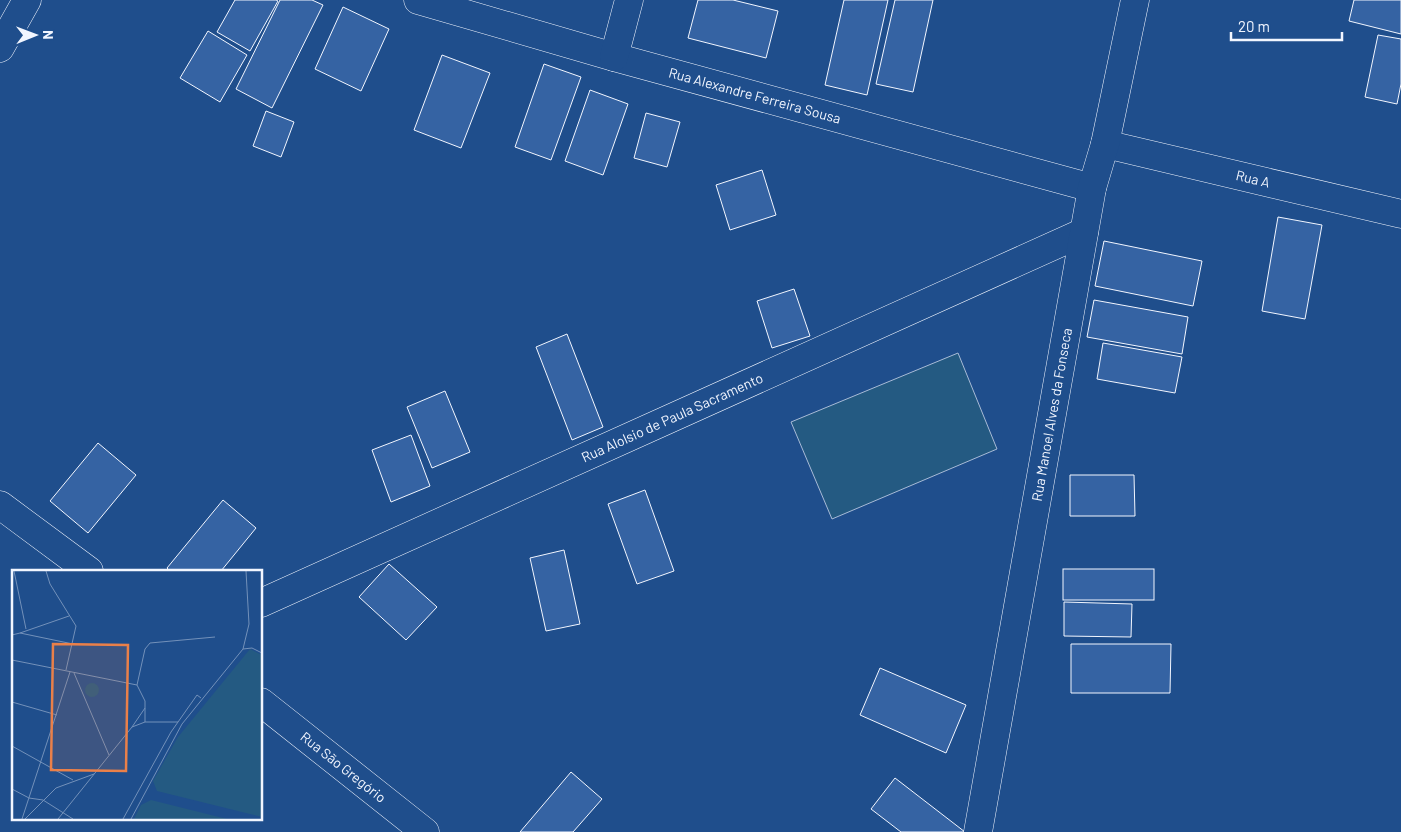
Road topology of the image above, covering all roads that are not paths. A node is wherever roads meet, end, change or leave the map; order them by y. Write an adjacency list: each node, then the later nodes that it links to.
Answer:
1 (27, 0): 5 (street)
2 (418, 0): 6 (street, Rua Alexandre Ferreira Sousa)
3 (629, 0): 6 (street)
4 (1135, 0): 7 (street, Rua Manoel Alves da Fonseca)
5 (0, 48)
6 (614, 57): 8 (street, Rua Alexandre Ferreira Sousa)
7 (1106, 144): 8 (street, Rua Manoel Alves da Fonseca); 9 (street, Rua A)
8 (1092, 188): 10 (street, Rua Manoel Alves da Fonseca)
9 (1401, 214)
10 (1084, 232): 13 (street, Rua Alolsio de Paula Sacramento); 16 (street, Rua Manoel Alves da Fonseca)
11 (0, 505): 12 (street)
12 (88, 570)
13 (262, 603)
14 (262, 703): 15 (street, Rua São Gregório)
15 (425, 832)
16 (978, 832)

